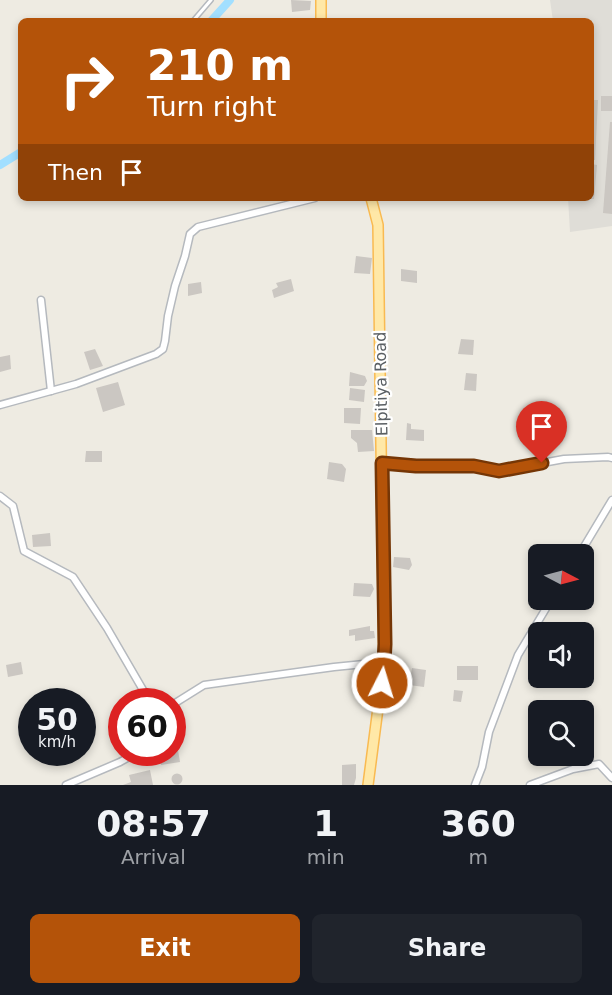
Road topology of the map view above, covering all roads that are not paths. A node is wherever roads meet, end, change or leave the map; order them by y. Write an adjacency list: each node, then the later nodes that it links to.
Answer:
1 (211, 0): 3 (lane)
2 (321, 0): 4 (main road)
3 (196, 18)
4 (321, 18)
5 (303, 201): 8 (street)
6 (372, 201): 11 (main road, Elpitiya Road)
7 (41, 300): 8 (street)
8 (51, 391): 9 (street)
9 (0, 405)
10 (612, 459): 11 (street)
11 (382, 463): 16 (main road, Elpitiya Road)
12 (0, 496): 17 (street)
13 (612, 500): 14 (street)
14 (586, 544)
15 (545, 610): 23 (street)
16 (384, 662): 18 (street); 22 (main road, Elpitiya Road)
17 (142, 688)
18 (186, 697)
19 (111, 766): 21 (street)
20 (612, 778): 24 (street)
21 (66, 785)
22 (368, 785)
23 (475, 785)
24 (530, 785)

